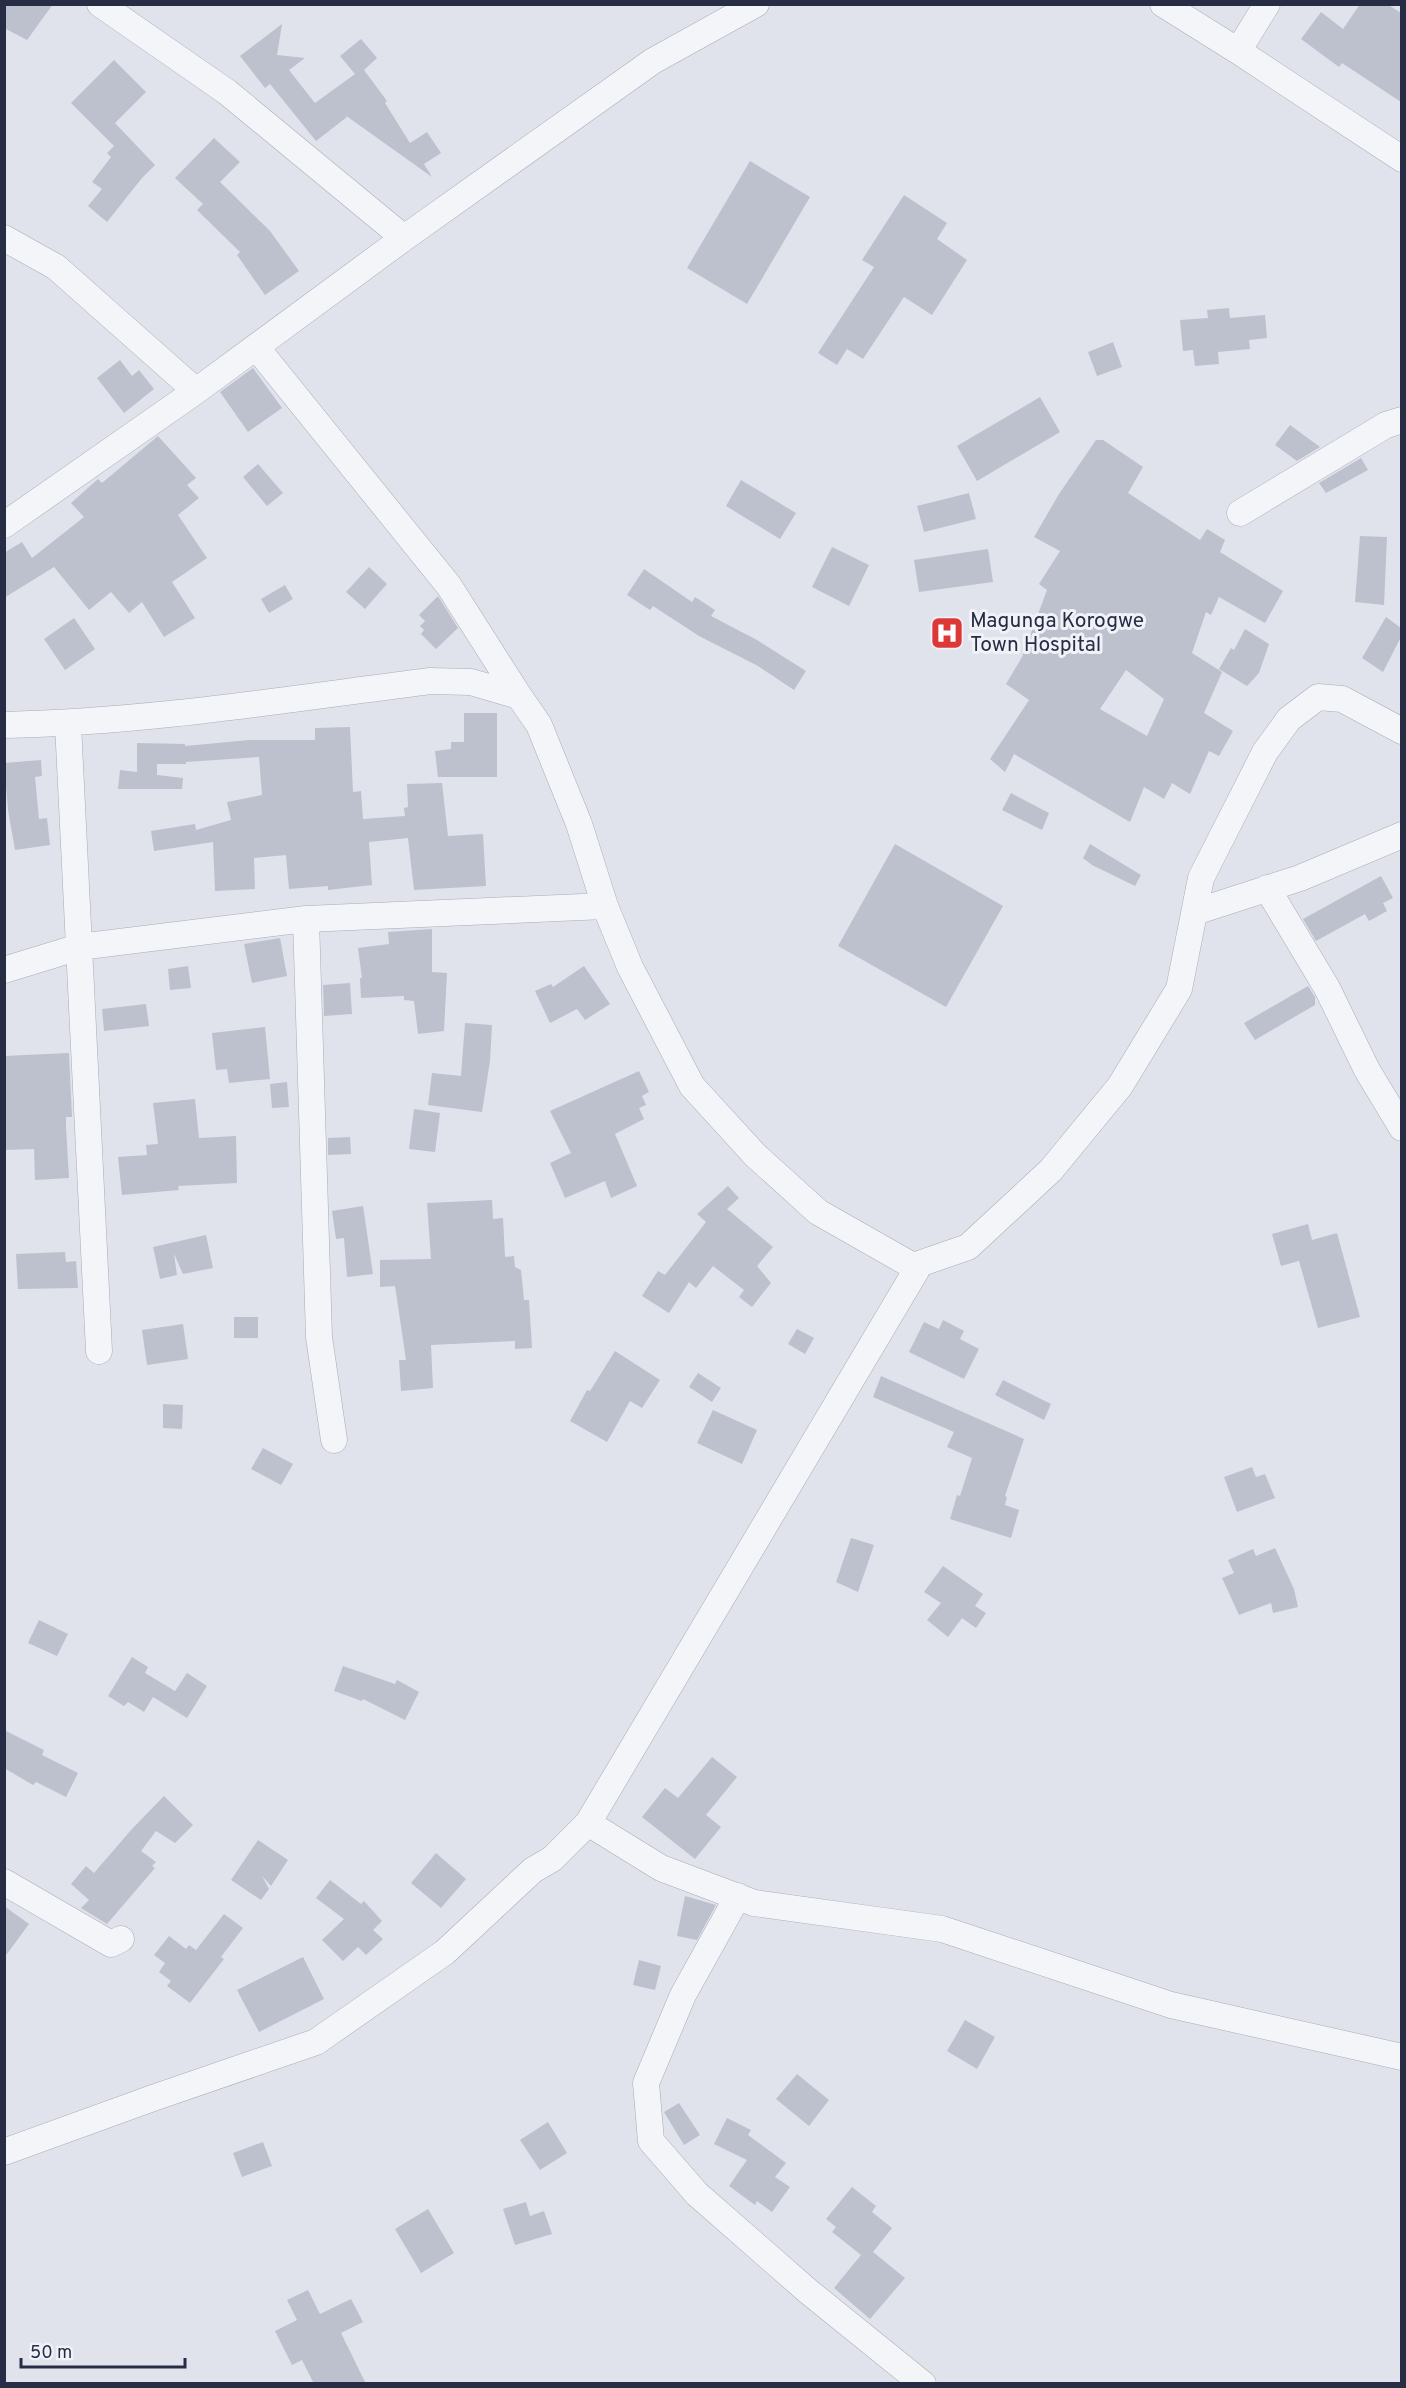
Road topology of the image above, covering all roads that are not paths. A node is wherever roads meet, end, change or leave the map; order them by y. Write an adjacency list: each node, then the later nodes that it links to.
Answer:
1 (100, 4): 8 (street)
2 (756, 4): 8 (street)
3 (1163, 4): 5 (street)
4 (1267, 4): 5 (street)
5 (1238, 51): 6 (street)
6 (1401, 159)
7 (4, 237): 10 (street)
8 (404, 238): 9 (street)
9 (256, 347): 10 (street); 14 (street)
10 (196, 391): 13 (street)
11 (1401, 420): 12 (street)
12 (1240, 513)
13 (4, 525)
14 (519, 696): 15 (street); 20 (street)
15 (68, 724): 16 (street); 23 (street)
16 (4, 725)
17 (1401, 731): 21 (street)
18 (1401, 836): 19 (street)
19 (1267, 888): 21 (street); 25 (street)
20 (605, 906): 22 (street); 26 (street)
21 (1195, 912): 26 (street)
22 (306, 919): 23 (street); 28 (street)
23 (79, 947): 24 (street); 27 (street)
24 (4, 970)
25 (1401, 1128)
26 (913, 1266): 29 (street)
27 (99, 1351)
28 (334, 1440)
29 (588, 1823): 31 (street); 34 (street)
30 (4, 1882): 32 (street)
31 (738, 1896): 33 (street); 35 (street)
32 (121, 1939)
33 (1401, 2057)
34 (4, 2152)
35 (922, 2384)

